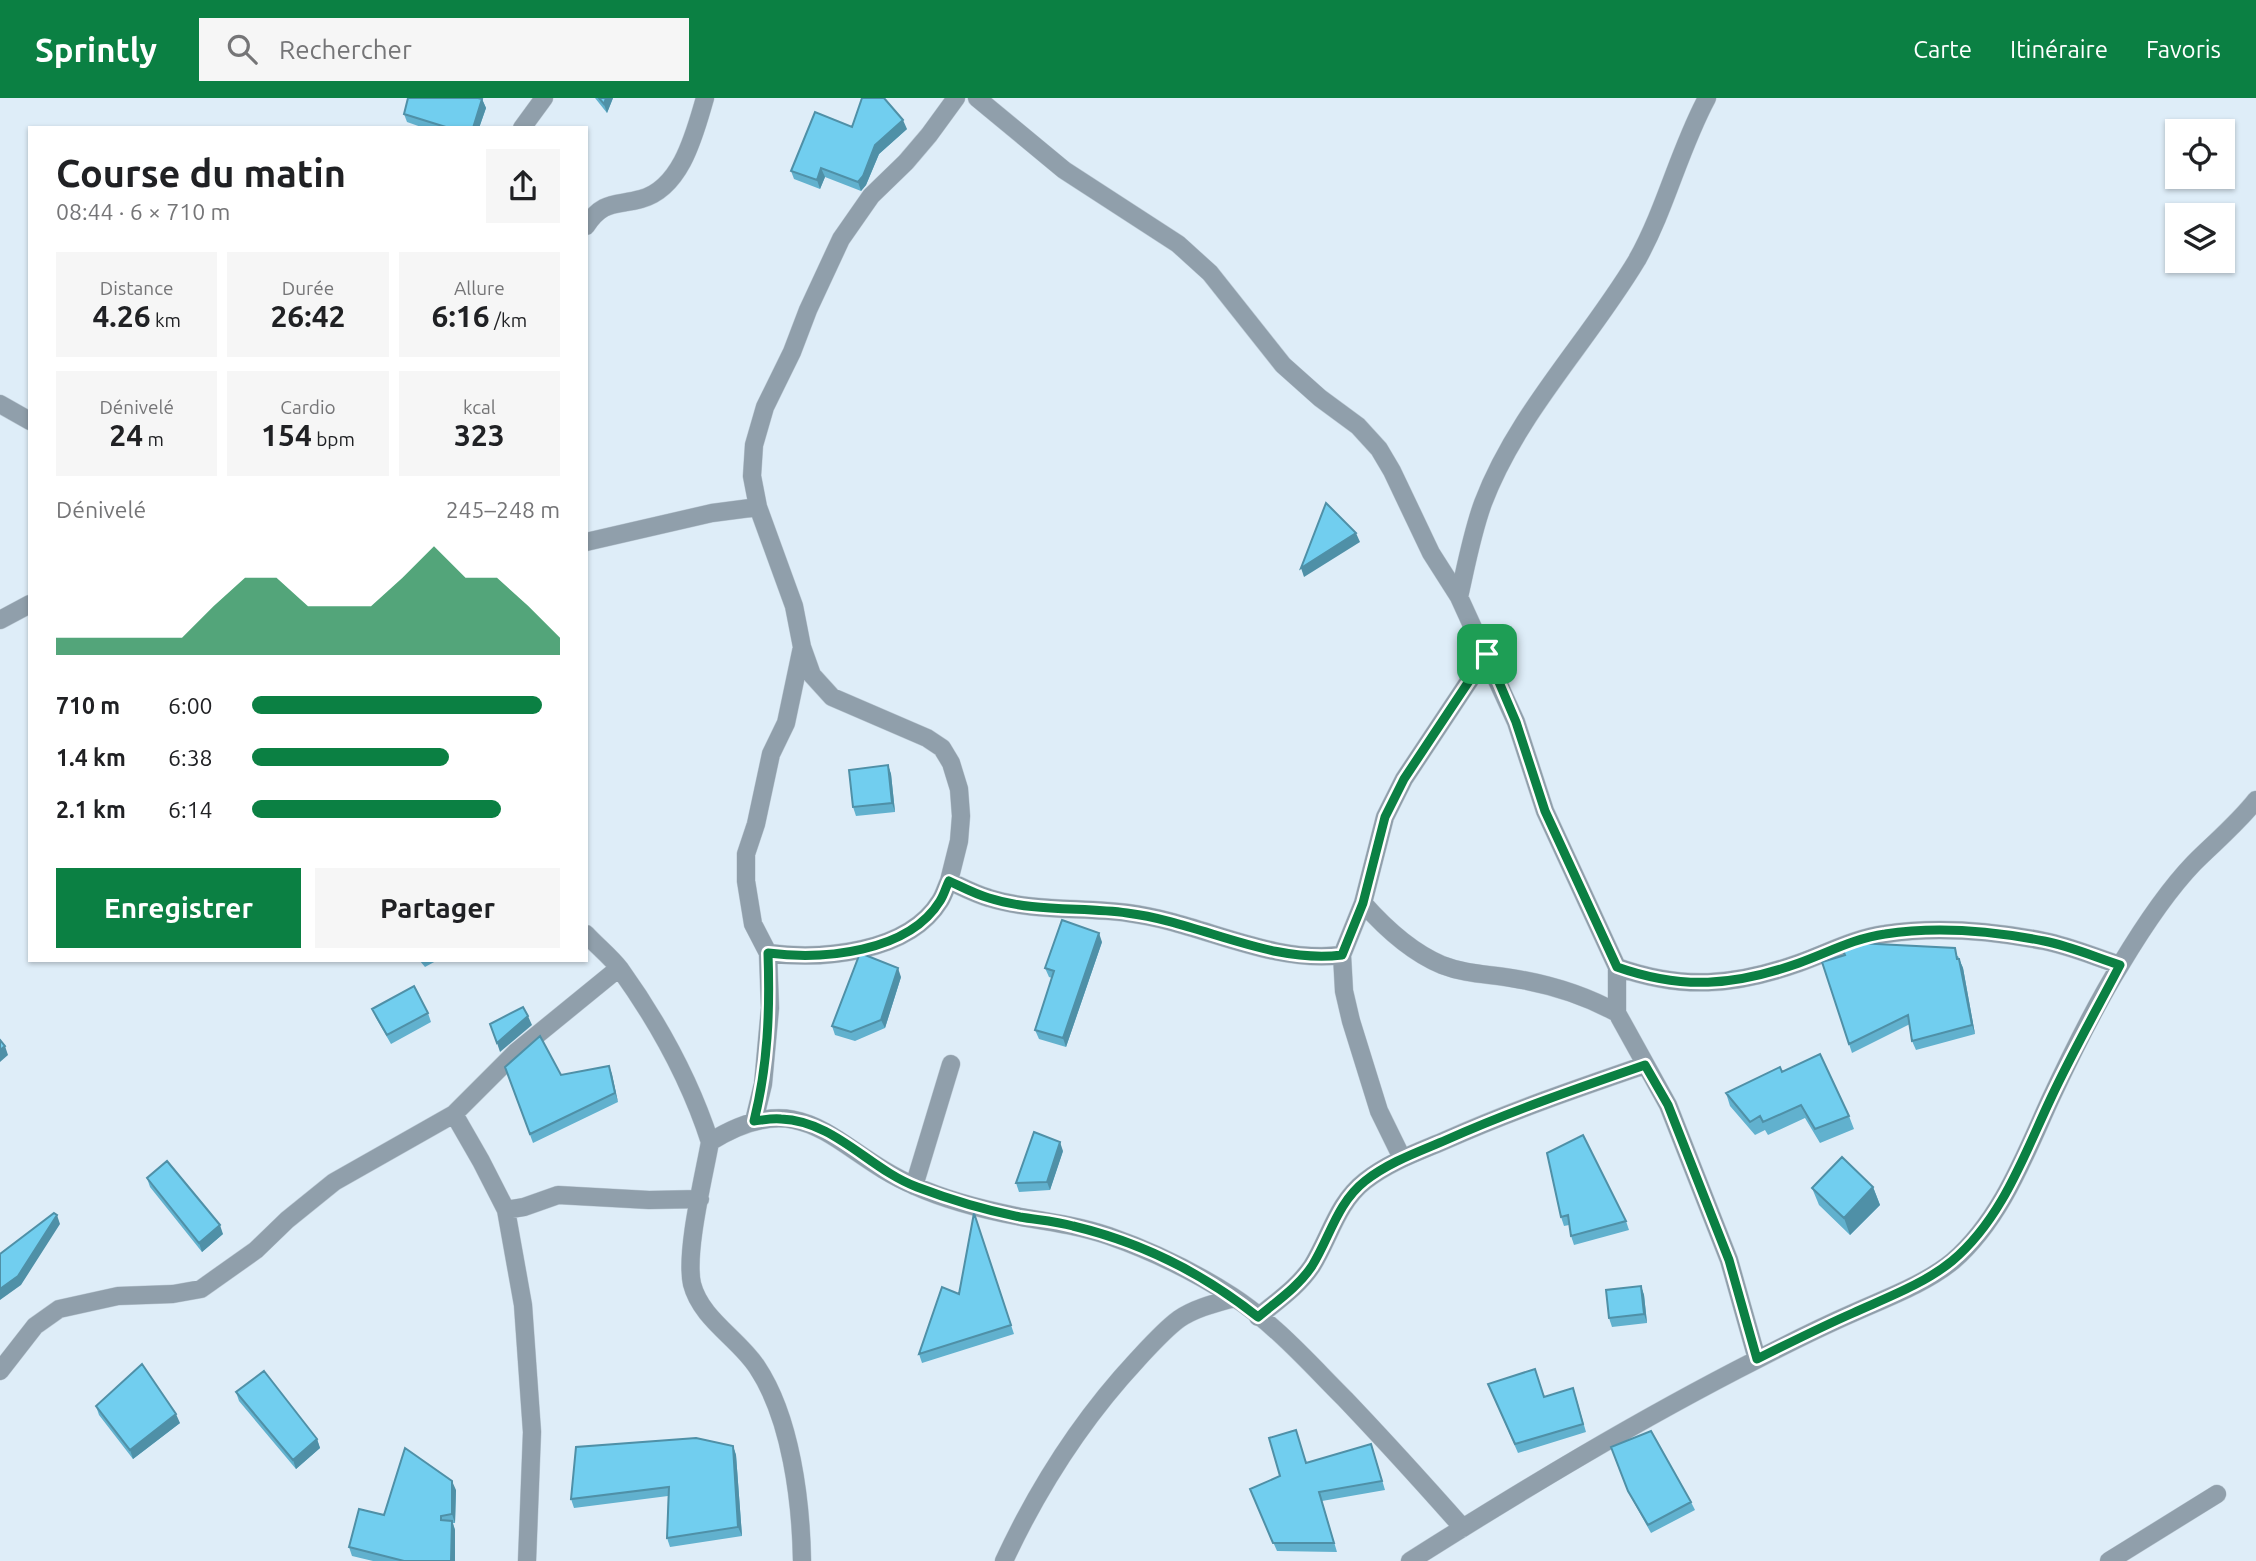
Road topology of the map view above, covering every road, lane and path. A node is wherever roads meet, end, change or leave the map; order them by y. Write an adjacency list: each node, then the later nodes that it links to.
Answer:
1 (544, 98): 6 (street)
2 (705, 98): 7 (street)
3 (956, 98): 10 (street)
4 (977, 98): 12 (street)
5 (1707, 98): 12 (street)
6 (523, 126)
7 (588, 224)
8 (0, 404): 9 (street)
9 (28, 420)
10 (758, 507): 11 (street); 15 (street)
11 (588, 542)
12 (1460, 597): 16 (street)
13 (28, 605): 14 (street)
14 (0, 620)
15 (802, 647): 18 (street); 21 (street)
16 (1487, 654): 19 (street); 24 (street)
17 (2256, 800): 23 (street)
18 (949, 881): 21 (street); 22 (street)
19 (1363, 903): 22 (street); 26 (street)
20 (588, 936): 25 (street)
21 (768, 953): 30 (street)
22 (1342, 955): 32 (street)
23 (2120, 965): 24 (street); 38 (street)
24 (1617, 967): 26 (street)
25 (620, 968): 29 (street); 31 (street)
26 (1617, 1013): 28 (street)
27 (951, 1064): 33 (street)
28 (1645, 1065): 32 (street); 38 (street)
29 (454, 1114): 35 (street); 39 (street)
30 (754, 1121): 31 (street); 33 (street)
31 (710, 1142): 34 (street)
32 (1402, 1158): 37 (street)
33 (914, 1186): 36 (street)
34 (699, 1199): 35 (street); 43 (street)
35 (506, 1210): 42 (street)
36 (1234, 1298): 37 (street); 44 (street)
37 (1258, 1317): 41 (street)
38 (1757, 1359): 41 (street)
39 (0, 1371)
40 (2217, 1494): 46 (street)
41 (1462, 1528): 45 (street)
42 (527, 1561)
43 (802, 1561)
44 (1004, 1561)
45 (1410, 1561)
46 (2109, 1561)

